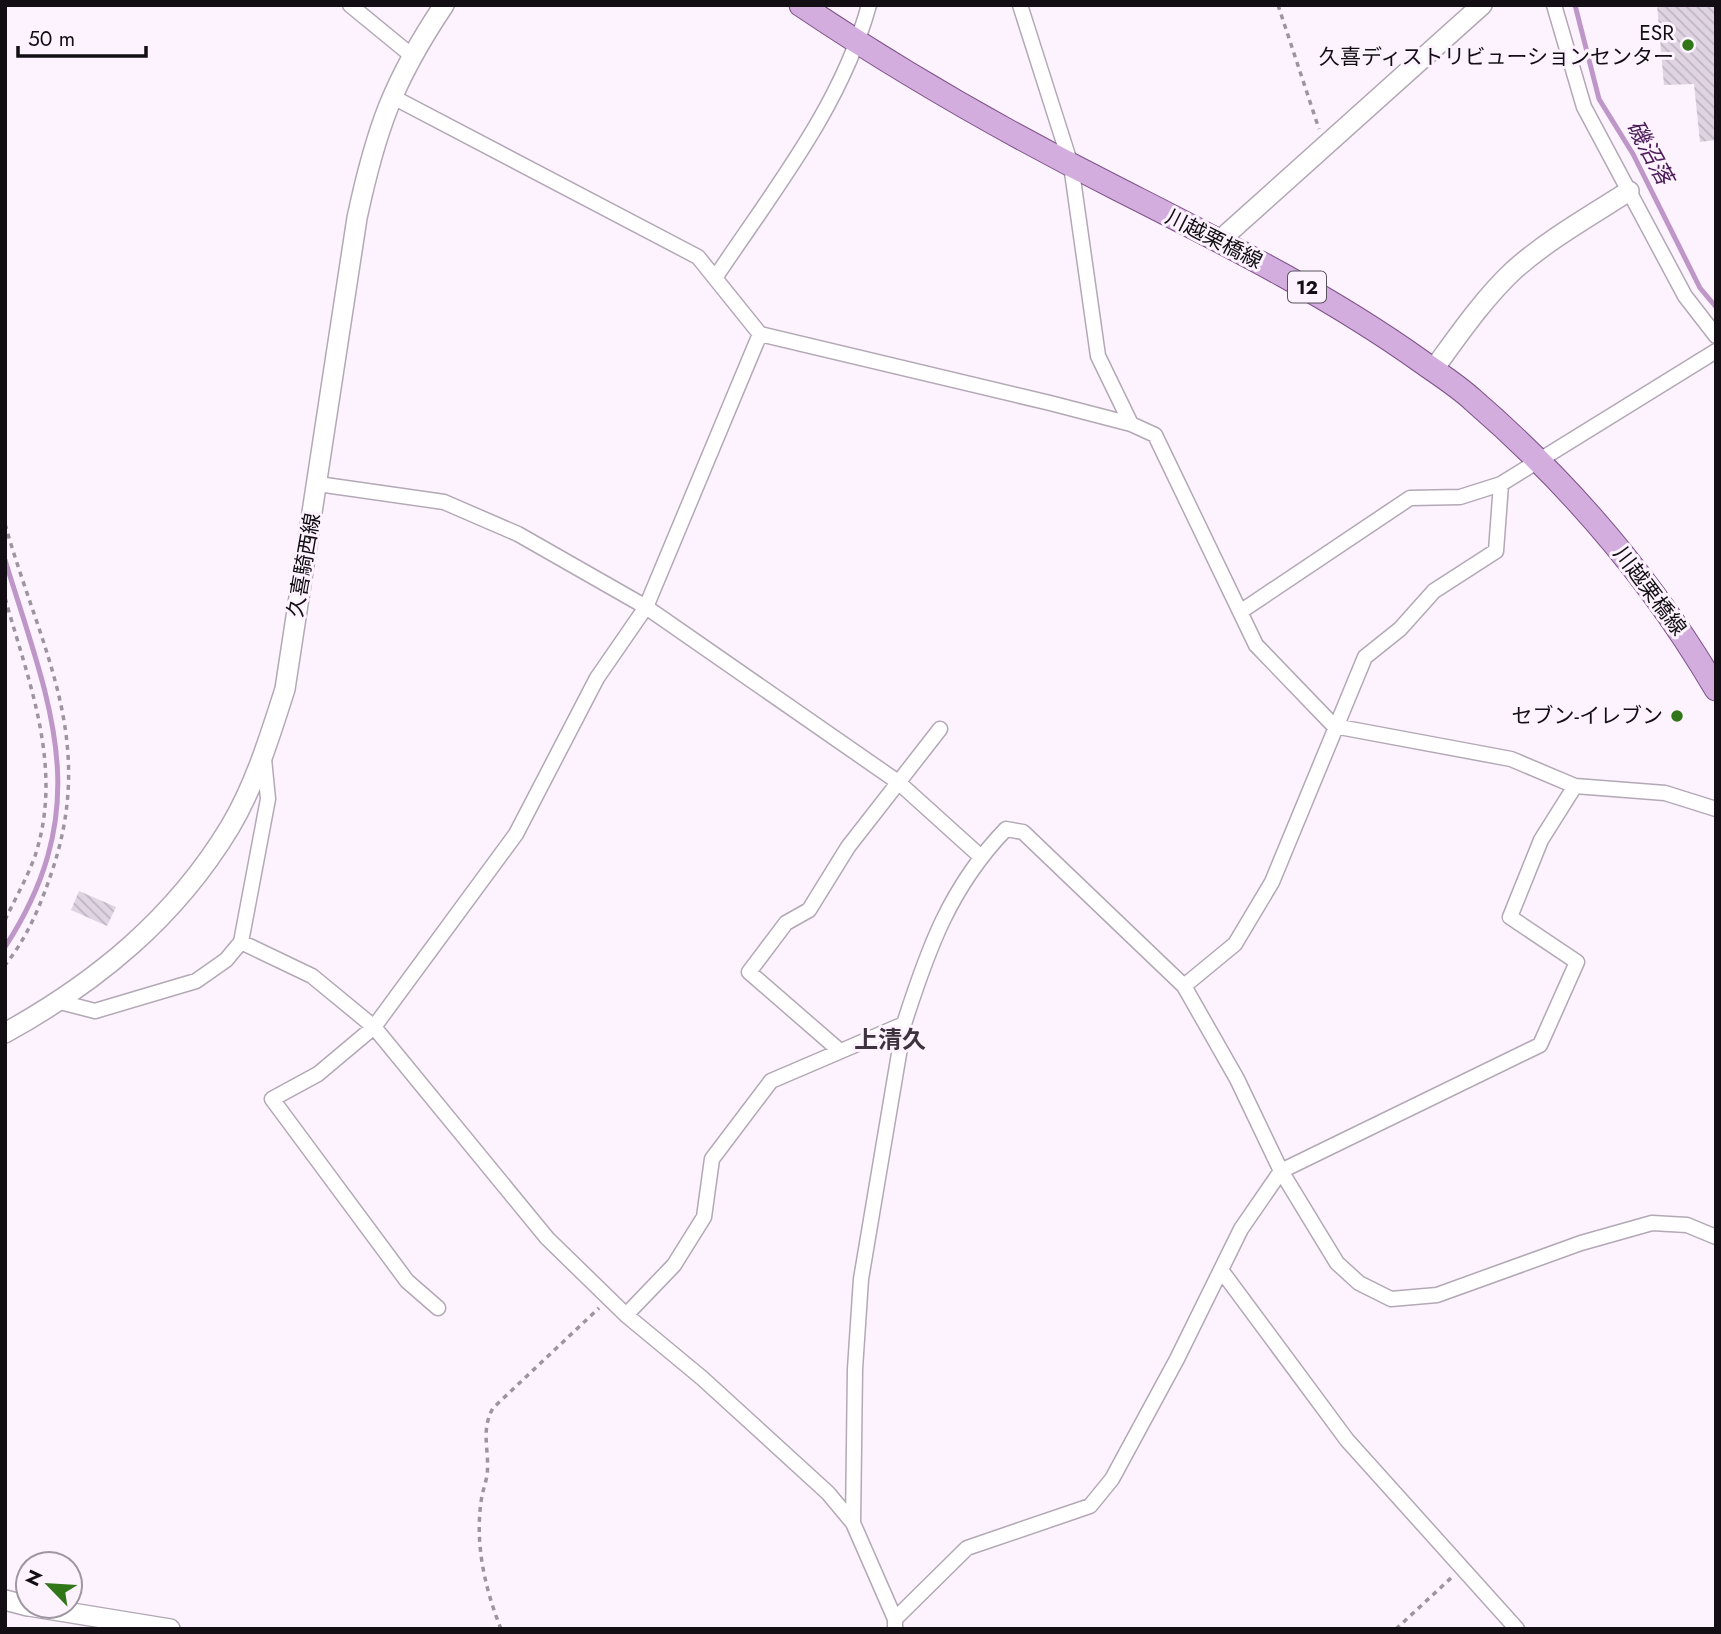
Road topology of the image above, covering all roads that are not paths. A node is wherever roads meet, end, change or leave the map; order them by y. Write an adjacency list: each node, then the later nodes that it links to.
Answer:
1 (350, 5): 9 (street)
2 (444, 5): 9 (main road, 久喜騎西線)
3 (801, 5): 8 (main road, 川越栗橋線 / 12)
4 (869, 5): 8 (street)
5 (1020, 5): 11 (street)
6 (1482, 5): 13 (main road)
7 (1554, 5): 12 (street)
8 (858, 44): 11 (main road, 川越栗橋線 / 12); 14 (street)
9 (411, 55): 10 (main road, 久喜騎西線)
10 (391, 96): 14 (street); 21 (main road, 久喜騎西線)
11 (1071, 165): 13 (main road, 川越栗橋線 / 12); 19 (street)
12 (1629, 191): 16 (street); 18 (main road)
13 (1219, 241): 18 (main road, 川越栗橋線 / 12)
14 (715, 278): 15 (street)
15 (760, 334): 19 (street); 23 (street)
16 (1716, 336)
17 (1716, 351): 20 (street)
18 (1433, 370): 20 (main road, 川越栗橋線 / 12)
19 (1132, 424): 24 (street)
20 (1535, 461): 22 (street); 25 (main road, 川越栗橋線 / 12)
21 (318, 484): 23 (street); 28 (main road, 久喜騎西線)
22 (1501, 484): 24 (street); 26 (street)
23 (646, 607): 29 (street); 37 (street)
24 (1240, 612): 26 (street)
25 (1716, 689)
26 (1334, 726): 30 (street); 34 (street)
27 (940, 729): 29 (street)
28 (263, 757): 33 (street); 35 (main road, 久喜騎西線)
29 (898, 782): 32 (street); 39 (street)
30 (1575, 786): 31 (street); 40 (street)
31 (1716, 810)
32 (980, 856): 34 (street); 36 (street)
33 (242, 942): 35 (street); 37 (street)
34 (1184, 986): 40 (street)
35 (60, 1002): 38 (main road, 久喜騎西線)
36 (904, 1024): 39 (street); 45 (street)
37 (373, 1027): 43 (street); 44 (street)
38 (5, 1033)
39 (840, 1051): 44 (street)
40 (1281, 1171): 41 (street); 42 (street)
41 (1716, 1237)
42 (1221, 1269): 47 (street); 49 (street)
43 (438, 1308)
44 (626, 1315): 45 (street)
45 (853, 1523): 47 (street)
46 (84, 1615): 48 (main road)
47 (895, 1624)
48 (170, 1629)
49 (1517, 1629)

